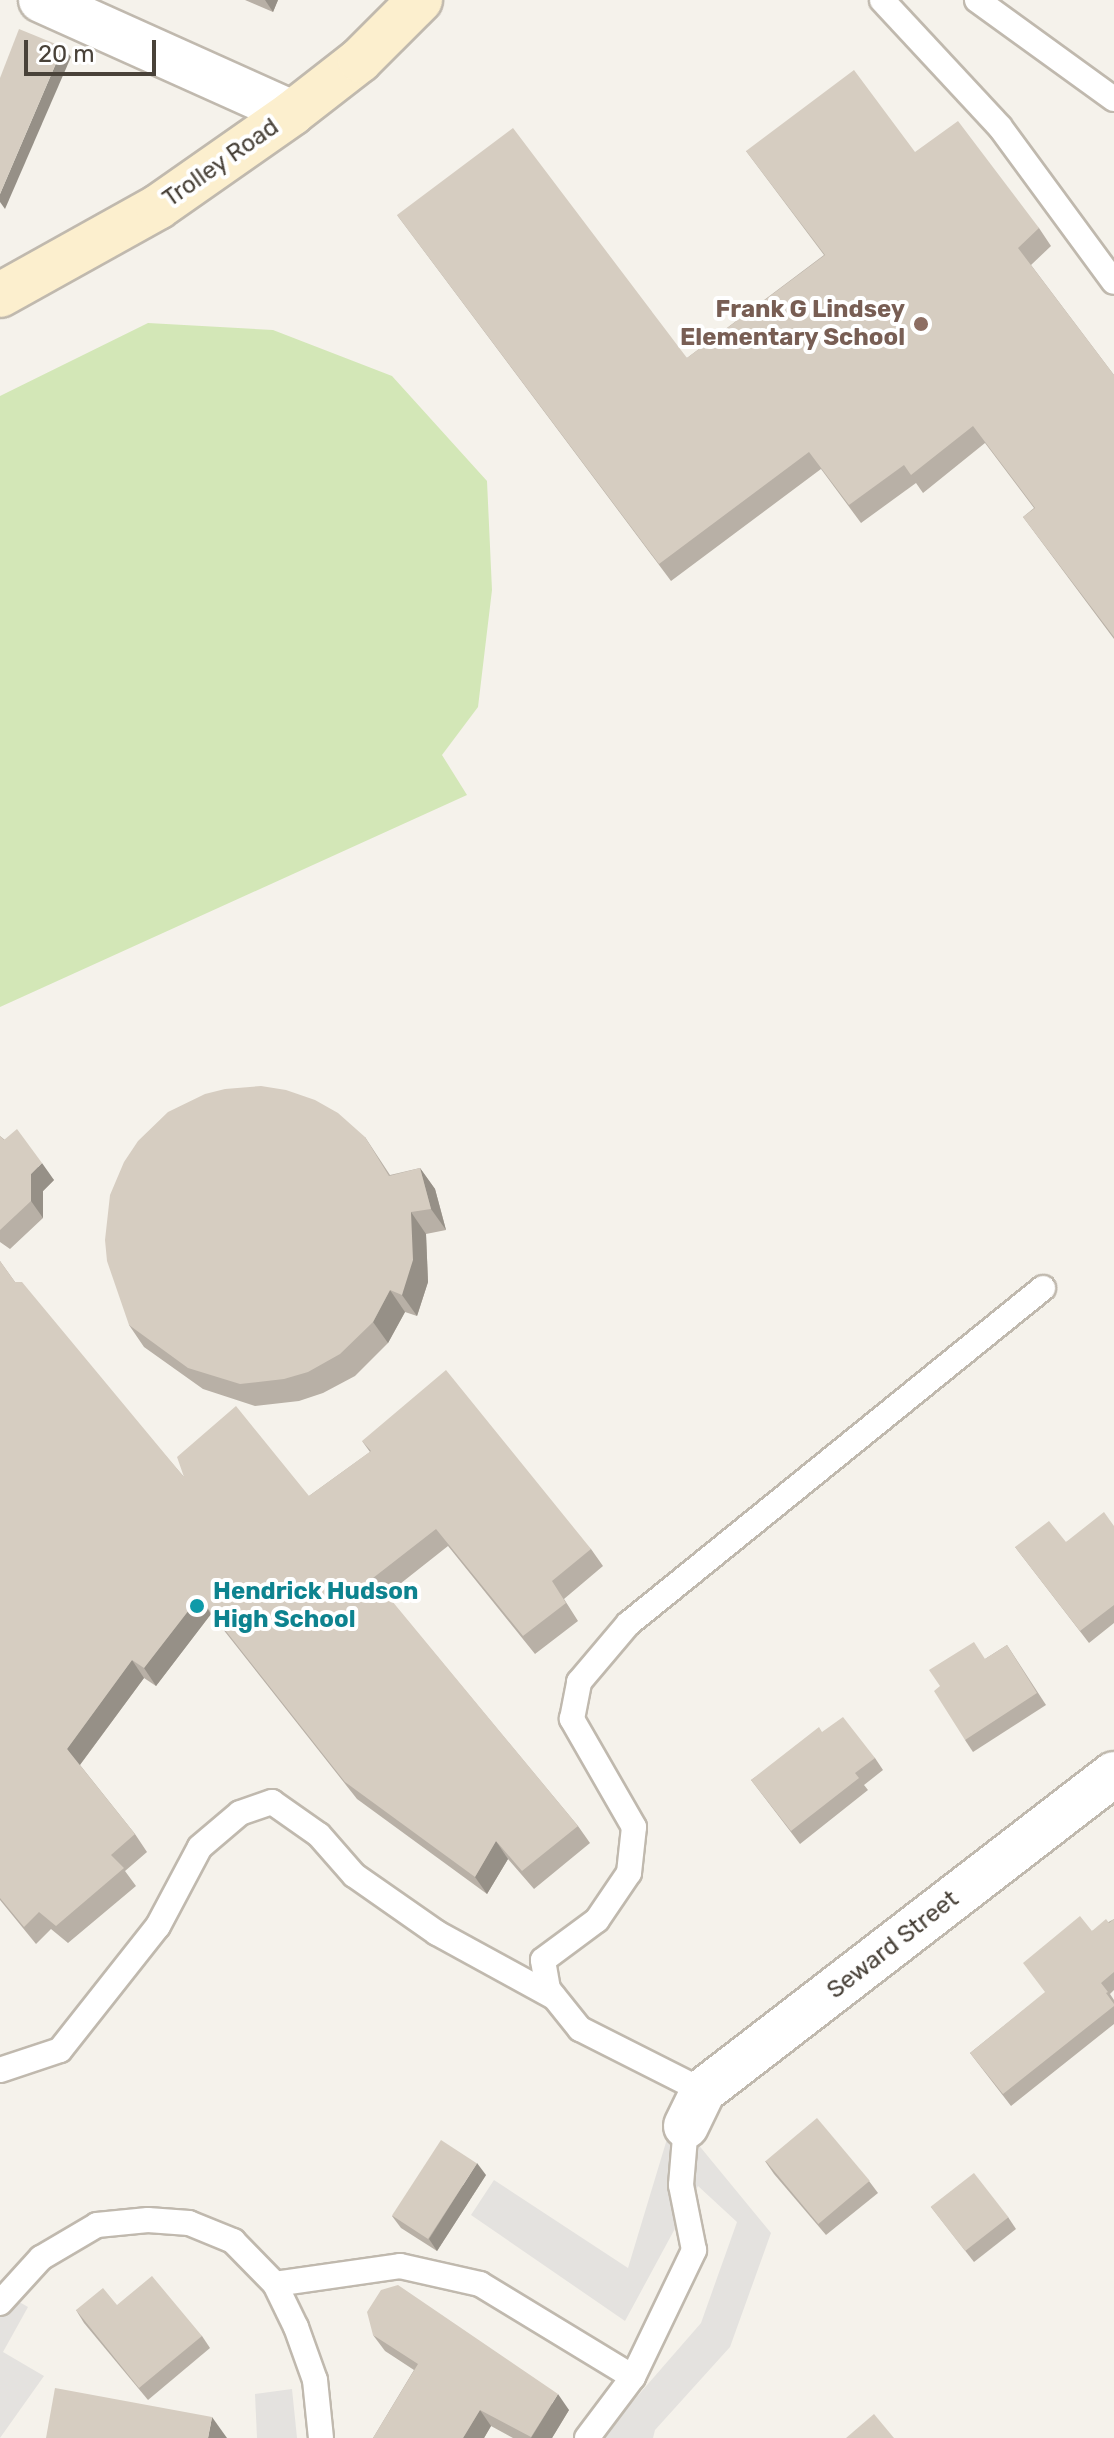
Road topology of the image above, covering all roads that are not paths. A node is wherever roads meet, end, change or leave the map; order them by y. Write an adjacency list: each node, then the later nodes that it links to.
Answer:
1 (41, 0): 6 (street)
2 (420, 0): 6 (street, Trolley Road)
3 (882, 0): 7 (lane)
4 (977, 0): 5 (lane)
5 (1114, 99)
6 (292, 113): 8 (street, Trolley Road)
7 (1114, 282)
8 (7, 286)
9 (1043, 1288): 11 (lane)
10 (1114, 1774): 13 (street, Seward Street)
11 (554, 1997): 12 (lane); 13 (lane)
12 (0, 2070)
13 (695, 2108): 16 (lane)
14 (275, 2284): 15 (lane); 16 (lane); 17 (lane)
15 (0, 2303)
16 (633, 2377): 18 (lane)
17 (321, 2438)
18 (587, 2438)

